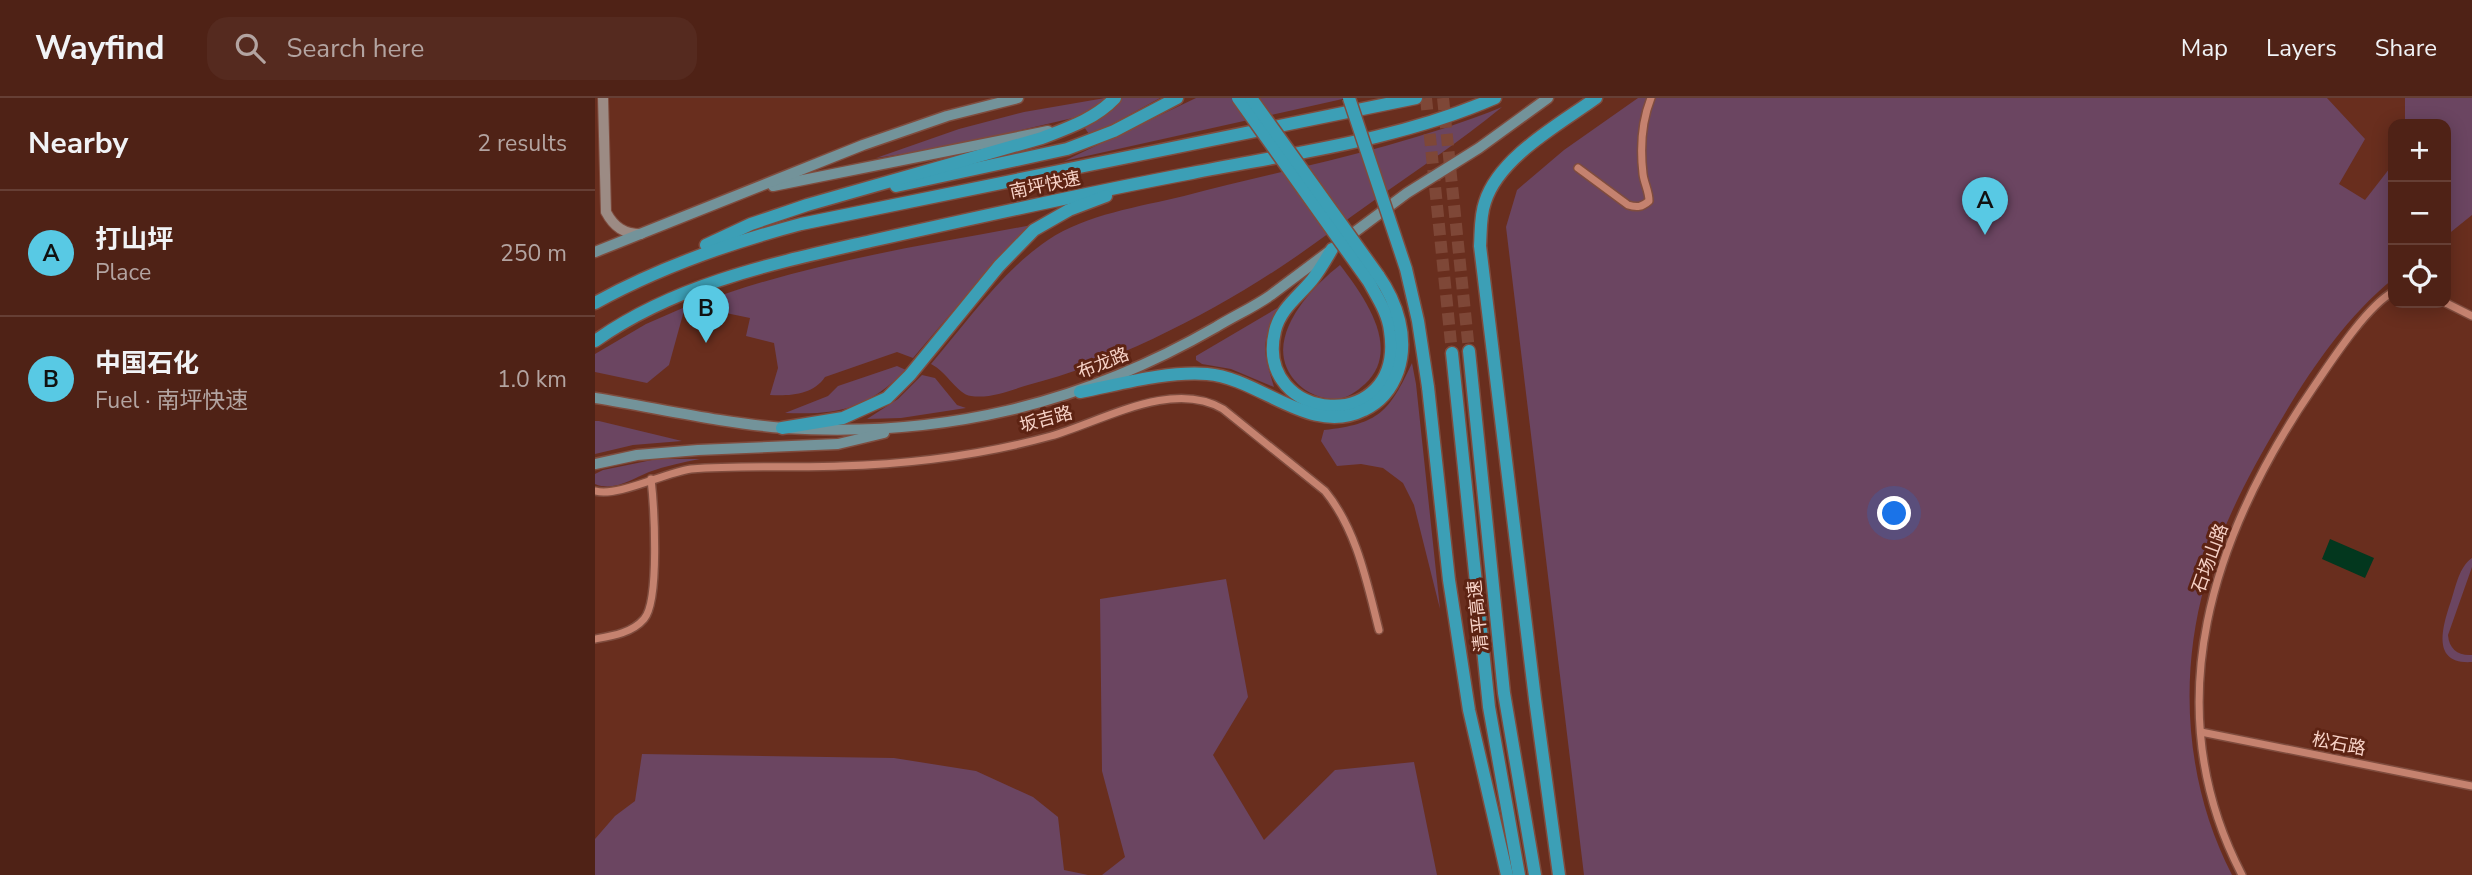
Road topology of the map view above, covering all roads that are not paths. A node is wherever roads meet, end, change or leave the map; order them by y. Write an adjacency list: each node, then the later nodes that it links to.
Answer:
1 (603, 98): 16 (main road)
2 (1018, 98): 17 (main road)
3 (1115, 98): 13 (highway)
4 (1177, 98): 18 (highway)
5 (1238, 98): 25 (highway, bridge)
6 (1251, 98): 25 (highway, bridge)
7 (1349, 98): 44 (highway, bridge)
8 (1416, 98): 24 (highway, 南坪快速)
9 (1495, 98): 15 (highway, 南坪快速)
10 (1548, 98): 21 (main road, 布龙路)
11 (1596, 98): 47 (highway)
12 (1651, 98): 14 (street)
13 (1072, 127): 17 (main road); 18 (highway)
14 (1578, 167)
15 (1166, 178): 30 (highway, 南坪快速); 36 (highway)
16 (599, 188): 19 (main road)
17 (736, 195): 19 (main road)
18 (807, 205): 24 (highway)
19 (641, 234): 20 (main road)
20 (611, 245): 22 (main road); 23 (main road)
21 (1332, 249): 25 (highway); 33 (main road, 布龙路)
22 (595, 252)
23 (595, 259)
24 (659, 271): 27 (highway, 南坪快速)
25 (1373, 279): 33 (highway)
26 (2388, 296): 42 (street, 石场山路)
27 (596, 303)
28 (2451, 306): 29 (street)
29 (2472, 316)
30 (595, 341)
31 (1469, 351): 46 (highway, 清平高速)
32 (1452, 354): 45 (highway, 清平高速)
33 (1080, 392): 35 (main road, 布龙路)
34 (598, 396): 36 (main road, 布龙路)
35 (910, 427): 36 (main road, 布龙路); 37 (main road)
36 (782, 428)
37 (595, 464)
38 (651, 479): 39 (street, 坂吉路); 40 (street, 坂吉路); 41 (street)
39 (595, 491)
40 (1379, 630)
41 (595, 639)
42 (2200, 732): 43 (street, 松石路); 48 (street, 石场山路)
43 (2472, 786)
44 (1507, 875)
45 (1519, 875)
46 (1535, 875)
47 (1559, 875)
48 (2242, 875)

